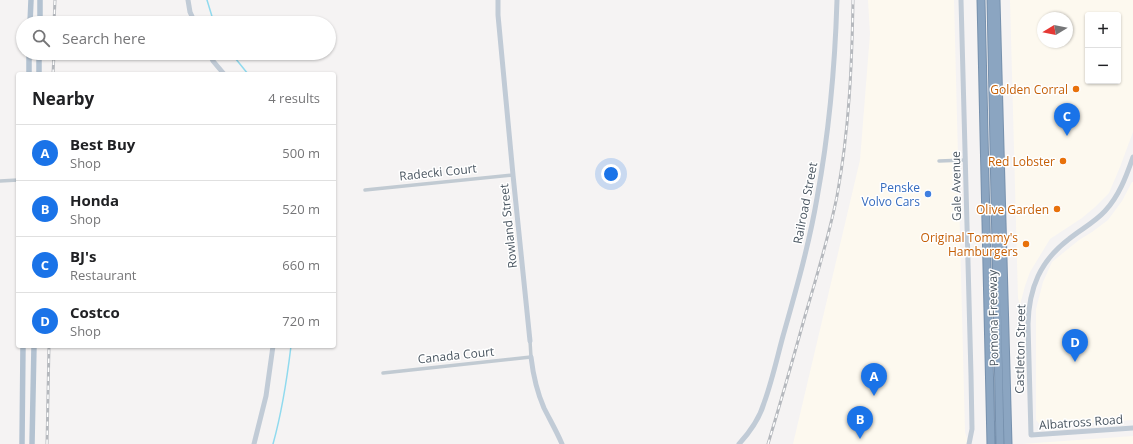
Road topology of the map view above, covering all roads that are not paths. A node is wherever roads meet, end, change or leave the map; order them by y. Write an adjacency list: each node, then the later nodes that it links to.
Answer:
1 (31, 0): 11 (main road)
2 (40, 0): 12 (main road)
3 (188, 0): 13 (street)
4 (498, 0): 24 (street, Rowland Street)
5 (837, 0): 40 (street, Railroad Street)
6 (961, 0): 21 (street, Gale Avenue)
7 (981, 0): 42 (highway, Pomona Freeway)
8 (988, 0): 43 (highway)
9 (991, 0): 44 (highway)
10 (996, 0): 45 (highway, Pomona Freeway)
11 (30, 16)
12 (40, 16)
13 (191, 16)
14 (29, 60): 17 (main road)
15 (39, 60): 18 (main road)
16 (212, 60): 19 (street)
17 (29, 72)
18 (39, 72)
19 (222, 72)
20 (1133, 157): 23 (street, Castleton Street)
21 (966, 160): 22 (street); 41 (street, Gale Avenue)
22 (939, 161)
23 (1131, 168): 35 (street, Castleton Street)
24 (513, 175): 27 (street, Radecki Court); 28 (street, Rowland Street)
25 (16, 180): 26 (street)
26 (0, 181)
27 (365, 190)
28 (530, 341): 32 (street, Rowland Street)
29 (23, 348): 36 (main road)
30 (34, 348): 37 (main road)
31 (273, 348): 38 (street)
32 (531, 357): 33 (street, Canada Court); 39 (street, Rowland Street)
33 (383, 373)
34 (1133, 428): 35 (street, Albatross Road)
35 (1030, 435)
36 (22, 444)
37 (32, 444)
38 (254, 444)
39 (562, 444)
40 (739, 444)
41 (970, 444)
42 (991, 444)
43 (997, 444)
44 (1000, 444)
45 (1008, 444)

